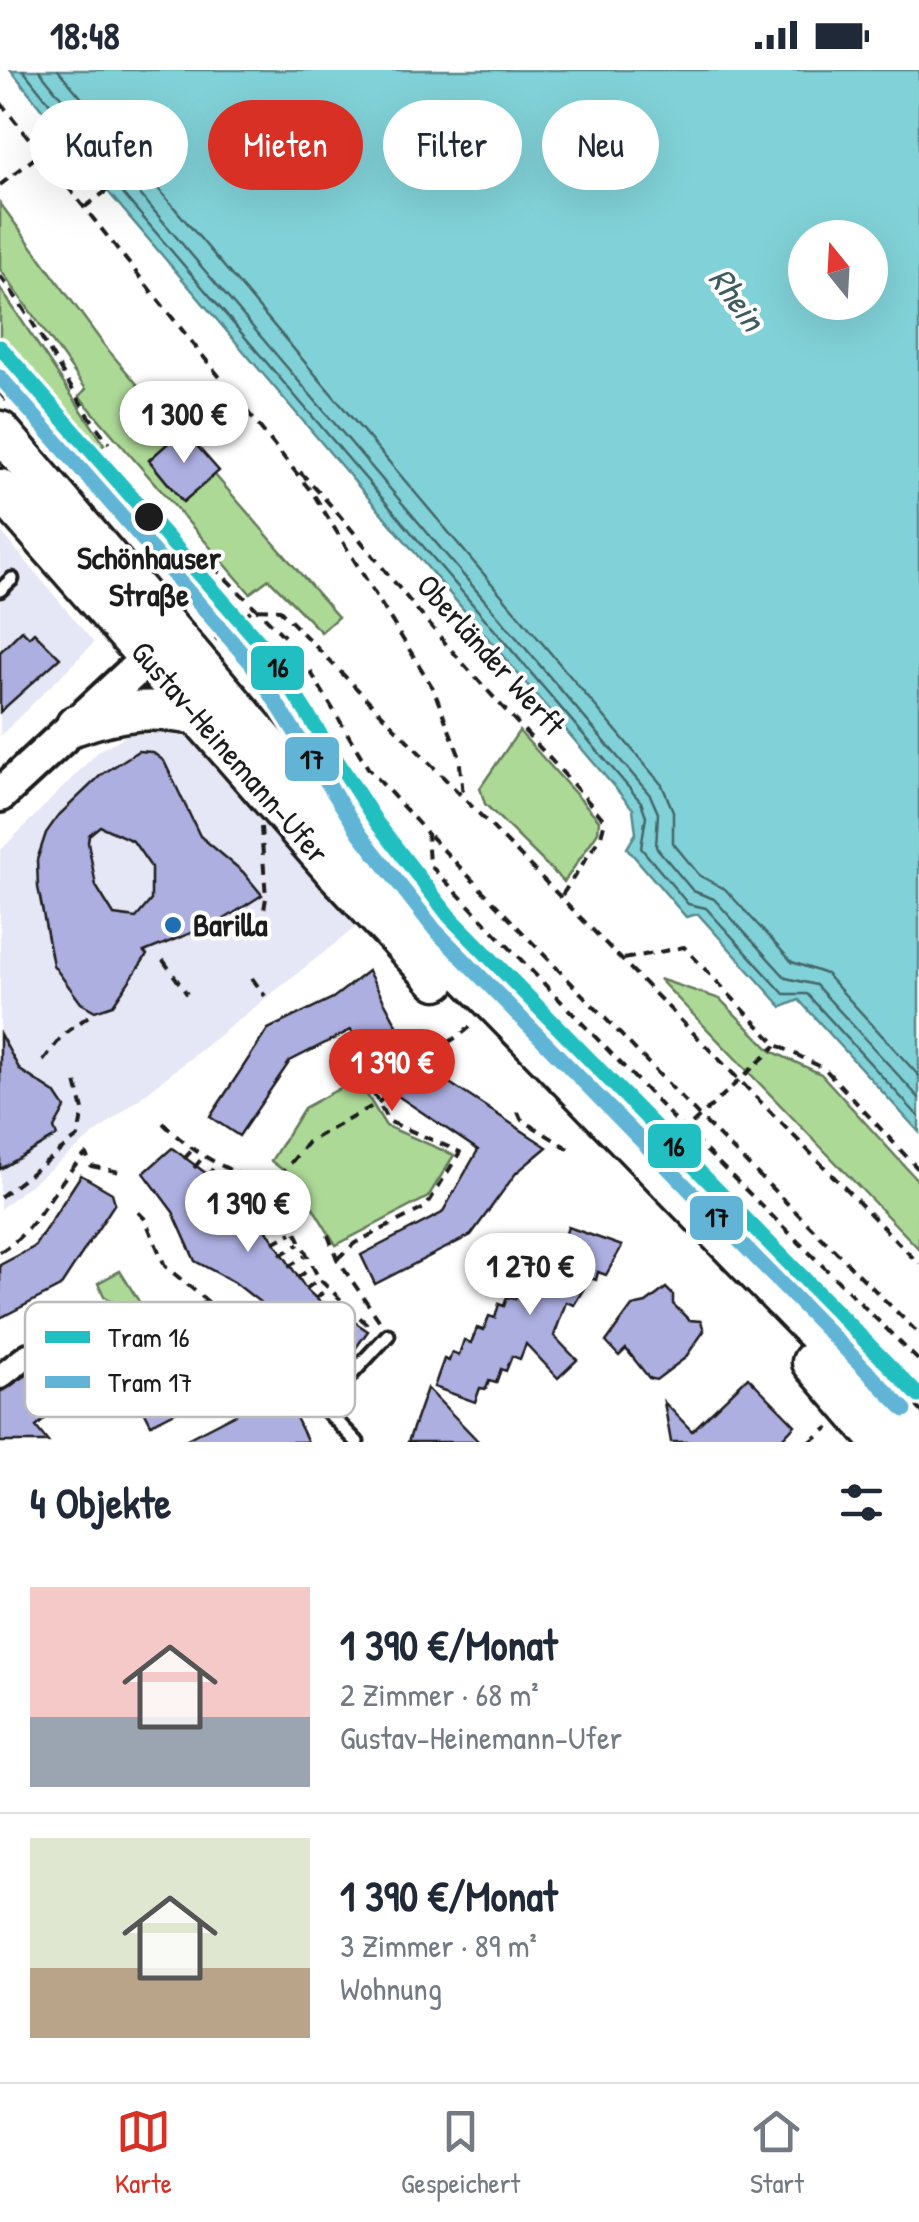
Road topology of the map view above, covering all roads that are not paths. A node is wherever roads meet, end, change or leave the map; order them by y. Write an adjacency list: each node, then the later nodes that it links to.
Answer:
1 (0, 431): 5 (main road, Gustav-Heinemann-Ufer)
2 (0, 489): 5 (main road, Gustav-Heinemann-Ufer)
3 (12, 580): 4 (lane)
4 (0, 590)
5 (161, 646): 6 (main road, Gustav-Heinemann-Ufer); 7 (street); 14 (main road, Gustav-Heinemann-Ufer)
6 (202, 716): 7 (main road); 15 (main road, Gustav-Heinemann-Ufer)
7 (76, 725): 8 (street)
8 (0, 795)
9 (388, 1336): 11 (lane)
10 (25, 1356): 12 (street)
11 (355, 1371)
12 (0, 1377)
13 (333, 1417): 16 (lane)
14 (919, 1438)
15 (878, 1440)
16 (358, 1442)

